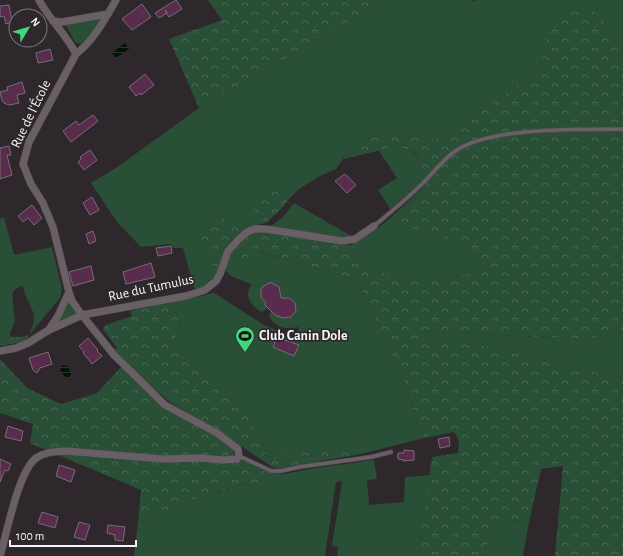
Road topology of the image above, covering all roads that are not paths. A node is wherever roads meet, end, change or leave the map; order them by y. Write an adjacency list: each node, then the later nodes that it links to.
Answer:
1 (39, 0): 4 (street)
2 (116, 0): 3 (street, Rue de l'École)
3 (108, 14): 4 (street); 5 (street, Rue de l'École)
4 (53, 21): 5 (street)
5 (76, 54): 8 (street, Rue de l'École)
6 (623, 129): 7 (lane)
7 (374, 226): 9 (street, Rue du Tumulus)
8 (69, 292): 9 (street, Rue de l'École); 10 (street)
9 (82, 315): 10 (street, Rue du Tumulus); 13 (street, Rue de l'École)
10 (47, 331): 11 (street, Rue du Tumulus)
11 (0, 351)
12 (391, 452): 13 (lane)
13 (239, 456): 14 (street)
14 (0, 556)

